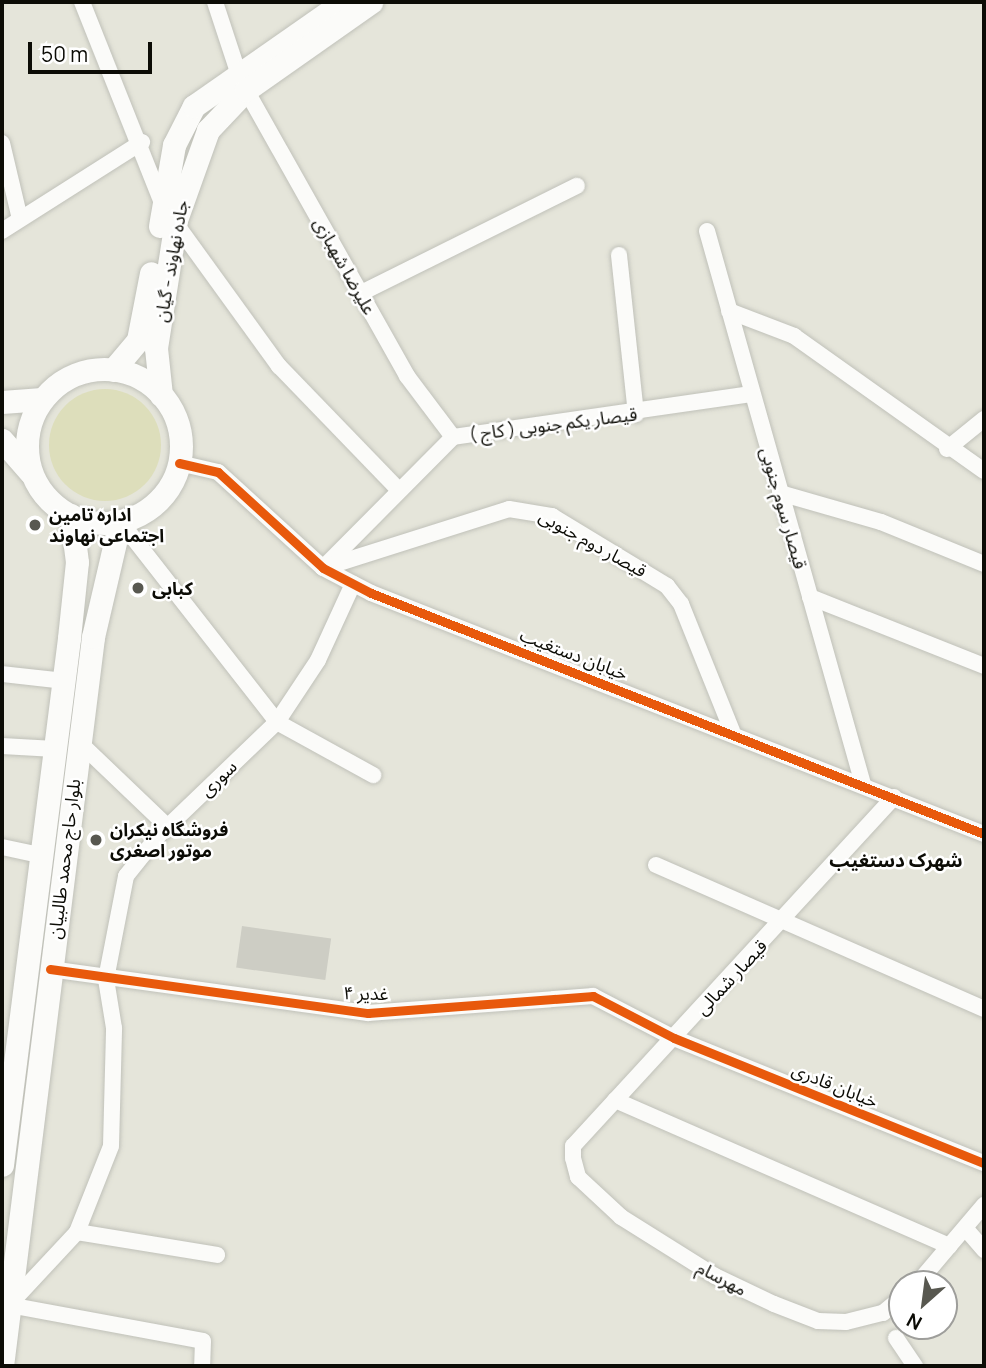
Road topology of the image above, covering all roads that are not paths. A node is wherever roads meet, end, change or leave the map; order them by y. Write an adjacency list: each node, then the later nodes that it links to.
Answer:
1 (82, 2): 6 (street)
2 (215, 2): 5 (street, علیرضا شهبازی)
3 (372, 2): 5 (main road, جاده نهاوند - گیان)
4 (340, 3): 5 (main road, جاده نهاوند - گیان)
5 (242, 81): 9 (main road, جاده نهاوند - گیان); 14 (street, علیرضا شهبازی)
6 (142, 142): 9 (street); 10 (street)
7 (2, 143): 10 (street)
8 (577, 186): 14 (street)
9 (169, 213): 16 (main road, جاده نهاوند - گیان); 18 (main road, جاده نهاوند - گیان); 29 (street)
10 (20, 219): 11 (street)
11 (2, 231)
12 (707, 231): 15 (street, قیصار سوم جنوبی)
13 (619, 255): 21 (street)
14 (360, 293): 23 (street, علیرضا شهبازی)
15 (729, 311): 17 (street, قیصار سوم جنوبی); 25 (street)
16 (113, 370): 18 (main road); 19 (main road)
17 (752, 394): 21 (street, قیصار یکم جنوبی ( کاج )); 30 (street, قیصار سوم جنوبی)
18 (161, 395): 26 (main road)
19 (42, 399): 20 (main road); 28 (main road)
20 (2, 402)
21 (636, 414): 23 (street, قیصار یکم جنوبی ( کاج ))
22 (984, 419): 25 (street)
23 (453, 437): 29 (street, قیصار یکم جنوبی ( کاج ))
24 (2, 440): 28 (main road)
25 (947, 449): 27 (street)
26 (179, 464): 32 (main road); 34 (street, خیابان دستغیب)
27 (984, 471)
28 (32, 474): 31 (main road)
29 (397, 488): 34 (street, قیصار یکم جنوبی ( کاج ))
30 (780, 493): 33 (street); 36 (street, قیصار سوم جنوبی)
31 (71, 515): 32 (main road); 39 (main road, بلوار حاج محمد طالبیان)
32 (120, 521): 40 (street); 42 (main road, بلوار حاج محمد طالبیان)
33 (984, 564)
34 (323, 568): 35 (street, خیابان دستغیب); 41 (street, قیصار دوم جنوبی)
35 (353, 584): 40 (street, سوری); 41 (street, خیابان دستغیب)
36 (810, 597): 37 (street); 46 (street, قیصار سوم جنوبی)
37 (984, 666)
38 (2, 674): 39 (street)
39 (64, 681): 44 (main road, بلوار حاج محمد طالبیان)
40 (277, 722): 45 (street); 48 (street, سوری)
41 (732, 732): 46 (street, خیابان دستغیب)
42 (79, 742): 48 (street); 54 (main road, بلوار حاج محمد طالبیان)
43 (2, 746): 44 (street)
44 (55, 749): 51 (main road, بلوار حاج محمد طالبیان)
45 (373, 775)
46 (863, 784): 47 (street, خیابان دستغیب)
47 (894, 797): 49 (street, خیابان دستغیب); 53 (street, قیصار شمالی)
48 (168, 827): 55 (street, سوری)
49 (984, 834)
50 (2, 847): 51 (street)
51 (41, 855): 58 (main road, بلوار حاج محمد طالبیان)
52 (656, 865): 53 (street)
53 (783, 921): 56 (street); 57 (street, قیصار شمالی)
54 (50, 969): 55 (street, غدیر ۴); 71 (main road, بلوار حاج محمد طالبیان)
55 (106, 979): 57 (street, غدیر ۴); 66 (street, سوری)
56 (984, 1009)
57 (674, 1038): 60 (street, قیصار شمالی); 62 (street, خیابان قادری)
58 (8, 1060): 59 (street); 63 (main road, بلوار حاج محمد طالبیان)
59 (2, 1083)
60 (615, 1100): 61 (street, قیصار شمالی); 67 (street)
61 (573, 1158): 72 (street, مهرسام)
62 (984, 1163)
63 (2, 1165)
64 (984, 1205): 65 (street)
65 (965, 1228): 67 (street); 68 (street)
66 (77, 1232): 69 (street); 71 (street)
67 (949, 1246): 70 (street)
68 (984, 1250)
69 (217, 1255)
70 (929, 1270)
71 (9, 1305): 74 (main road, بلوار حاج محمد طالبیان); 75 (street)
72 (888, 1309)
73 (897, 1340): 76 (street)
74 (2, 1366)
75 (202, 1366)
76 (915, 1366)

